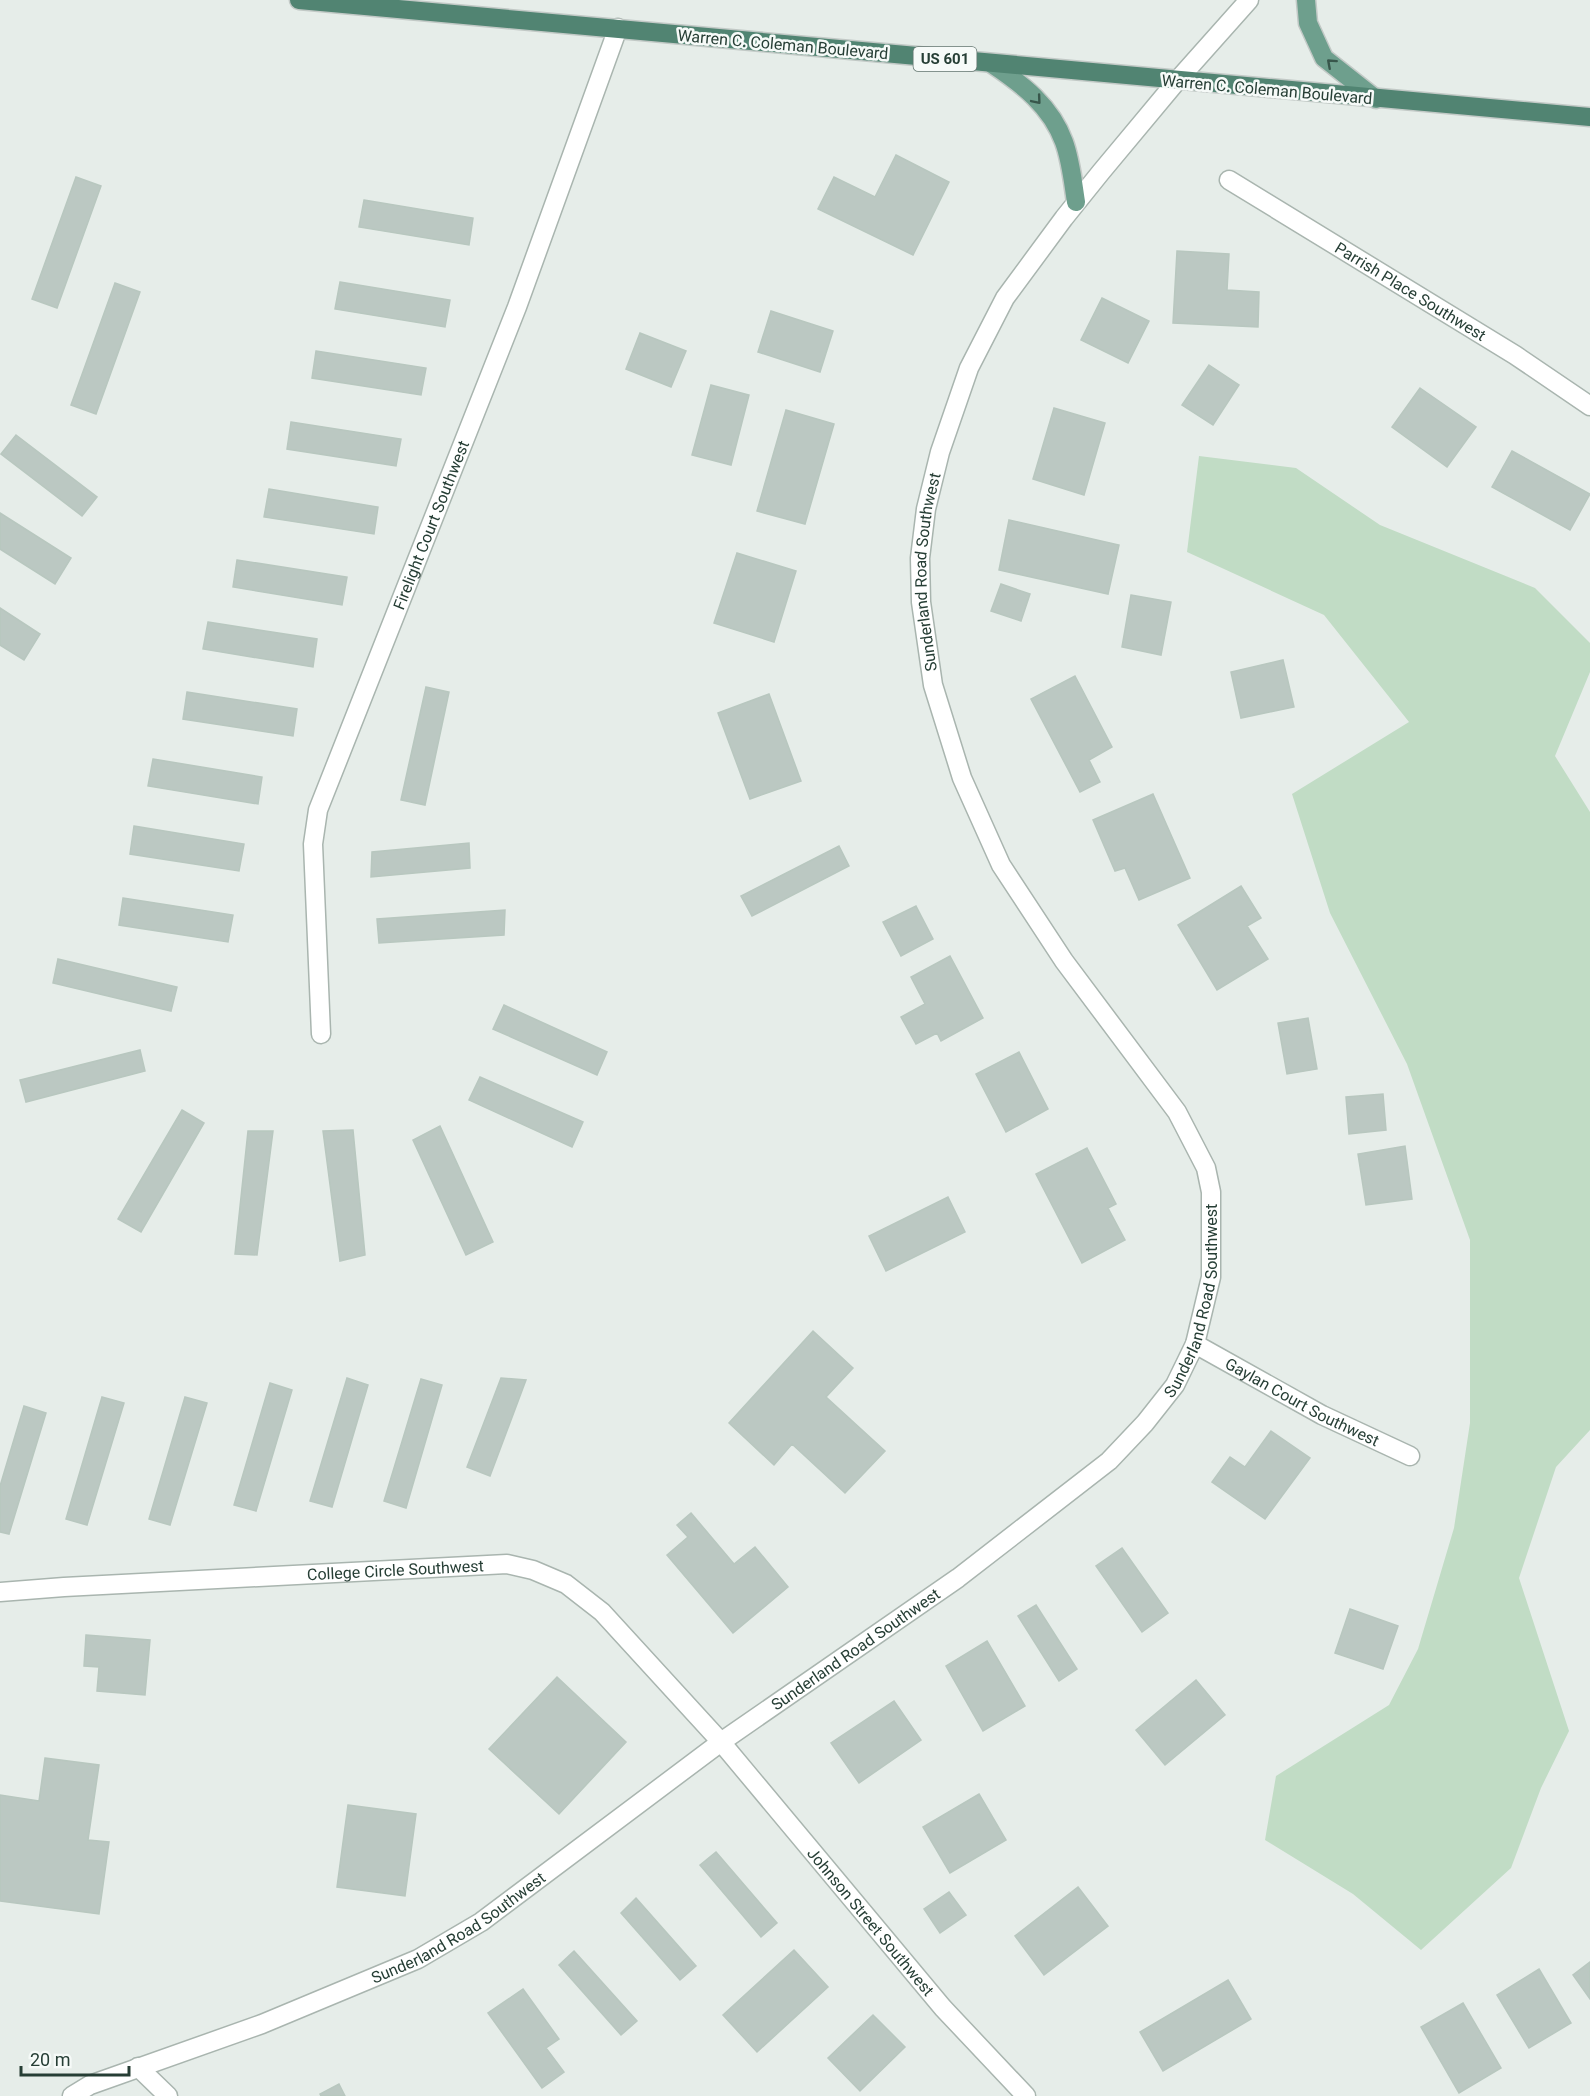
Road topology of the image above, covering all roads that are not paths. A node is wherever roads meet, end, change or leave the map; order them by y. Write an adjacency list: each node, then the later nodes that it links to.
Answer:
1 (299, 0): 4 (highway, Warren C. Coleman Boulevard / US 601)
2 (1249, 0): 6 (street, Sunderland Road Southwest)
3 (1306, 0): 7 (main road, one-way to 3)
4 (618, 28): 5 (highway, Warren C. Coleman Boulevard / US 601); 12 (street, Firelight Court Southwest)
5 (992, 64): 6 (highway, Warren C. Coleman Boulevard / US 601); 10 (main road, one-way to 10)
6 (1176, 82): 7 (highway, Warren C. Coleman Boulevard / US 601); 10 (street, Sunderland Road Southwest)
7 (1376, 99): 8 (highway, Warren C. Coleman Boulevard / US 601)
8 (1590, 117)
9 (1229, 180): 11 (street, Parrish Place Southwest)
10 (1077, 202): 13 (street, Sunderland Road Southwest)
11 (1590, 406)
12 (321, 1034)
13 (1195, 1344): 14 (street, Gaylan Court Southwest); 16 (street, Sunderland Road Southwest)
14 (1410, 1456)
15 (0, 1592): 16 (street, College Circle Southwest)
16 (722, 1742): 17 (street, Sunderland Road Southwest); 20 (street, Johnson Street Southwest)
17 (138, 2067): 18 (street, Sunderland Road Southwest); 19 (street)
18 (72, 2096)
19 (168, 2096)
20 (1026, 2096)

